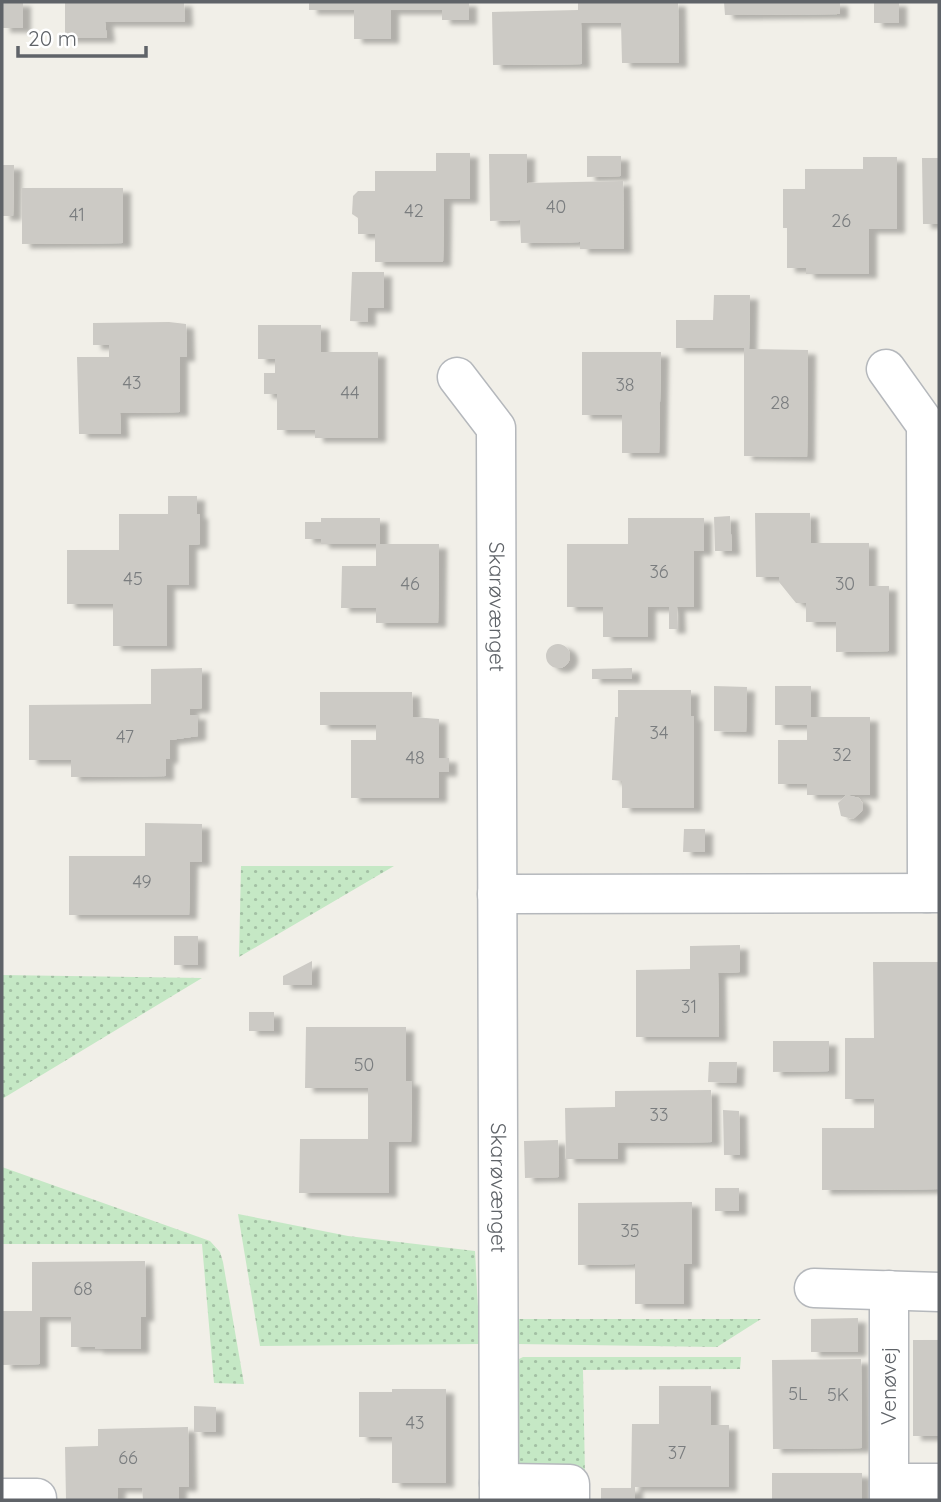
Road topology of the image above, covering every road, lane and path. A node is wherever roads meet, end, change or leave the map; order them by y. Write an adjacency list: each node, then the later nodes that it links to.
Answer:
1 (886, 369): 3 (street)
2 (457, 377): 4 (street, Skarøvænget)
3 (933, 893): 4 (street)
4 (497, 894): 9 (street, Skarøvænget)
5 (814, 1288): 6 (street)
6 (889, 1290): 7 (street); 10 (street, Venøvej)
7 (939, 1292)
8 (939, 1483): 10 (street, Venøvej)
9 (499, 1491): 13 (street, Skarøvænget)
10 (889, 1491)
11 (2, 1498): 12 (street)
12 (37, 1500)
13 (570, 1500)

